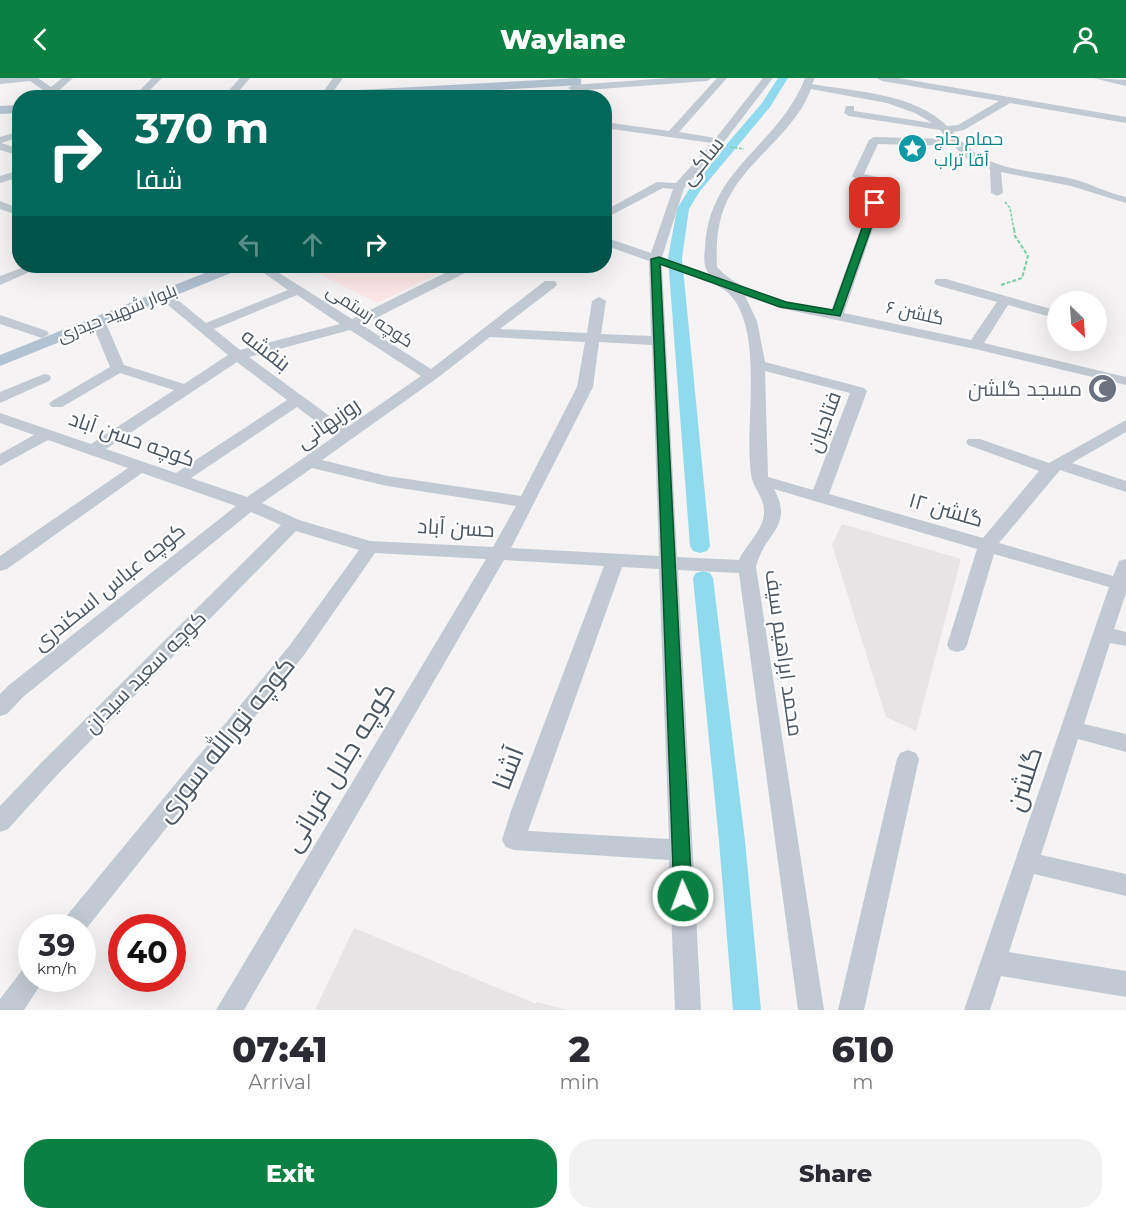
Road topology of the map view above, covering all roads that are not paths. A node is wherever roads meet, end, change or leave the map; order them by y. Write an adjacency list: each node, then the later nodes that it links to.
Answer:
1 (33, 78): 12 (street); 16 (street)
2 (69, 78): 17 (street)
3 (157, 78): 18 (street)
4 (245, 78): 19 (street)
5 (707, 78): 10 (street)
6 (722, 78): 26 (street)
7 (768, 78): 28 (street, ساکی)
8 (882, 78): 11 (street)
9 (1098, 78): 15 (street)
10 (617, 80): 14 (street)
11 (909, 80): 21 (street)
12 (0, 81)
13 (809, 82): 25 (street); 44 (street, محمد ابراهیم سیف)
14 (569, 84): 20 (main road)
15 (1125, 86)
16 (46, 90)
17 (57, 90)
18 (144, 90)
19 (234, 90)
20 (463, 90)
21 (1008, 100): 23 (street); 25 (street)
22 (850, 108): 25 (street)
23 (1126, 120)
24 (612, 126): 26 (street)
25 (944, 128): 27 (street)
26 (671, 135): 28 (street)
27 (956, 143): 29 (street); 50 (street)
28 (721, 144): 30 (street, ساکی)
29 (995, 167): 31 (street); 32 (street)
30 (679, 187): 33 (street); 35 (street, ساکی)
31 (997, 193)
32 (1126, 200)
33 (612, 212)
34 (612, 244): 35 (street, گلشن ۶)
35 (660, 261): 44 (street, گلشن ۶); 58 (street, ساکی)
36 (20, 273): 41 (street)
37 (195, 273): 56 (main road, بلوار شهید حیدری)
38 (218, 273): 46 (main road, بلوار شهید حیدری)
39 (271, 273): 45 (street, کوچه رستمی)
40 (454, 273): 53 (street)
41 (0, 281)
42 (941, 282): 47 (street)
43 (550, 284): 55 (street, روزبهانی)
44 (727, 284): 50 (street, گلشن ۶); 63 (street, محمد ابراهیم سیف)
45 (298, 290): 53 (street, کوچه رستمی); 54 (street)
46 (163, 295): 52 (main road, بلوار شهید حیدری); 54 (street, بنفشه)
47 (1000, 298): 49 (street); 59 (street)
48 (600, 301): 57 (street, کوچه جلال قربانی)
49 (1047, 312)
50 (837, 314): 59 (street, گلشن ۶)
51 (0, 319): 56 (street)
52 (98, 321): 62 (main road, بلوار شهید حیدری); 64 (street)
53 (352, 325): 61 (street); 65 (street, کوچه رستمی)
54 (205, 328): 61 (street, بنفشه)
55 (488, 333): 57 (street); 65 (street, روزبهانی)
56 (42, 334): 60 (main road, بلوار شهید حیدری)
57 (593, 338): 58 (street); 86 (street, کوچه جلال قربانی)
58 (659, 341): 93 (street, ساکی)
59 (975, 345): 67 (street, گلشن ۶)
60 (0, 351)
61 (238, 355): 68 (street); 70 (street, بنفشه)
62 (0, 361)
63 (758, 365): 83 (street, محمد ابراهیم سیف); 85 (street, فتاحیان)
64 (118, 368): 68 (street); 71 (street)
65 (431, 376): 75 (street, روزبهانی)
66 (44, 378): 69 (street)
67 (1126, 381)
68 (186, 389): 77 (street)
69 (0, 398)
70 (297, 400): 75 (street, بنفشه); 82 (street)
71 (57, 404)
72 (0, 418): 74 (street, کوچه حسن آباد)
73 (1126, 425): 81 (street)
74 (47, 434): 77 (street, کوچه حسن آباد); 78 (street)
75 (345, 436): 79 (street, روزبهانی)
76 (974, 442): 81 (street)
77 (93, 450): 80 (street, کوچه حسن آباد)
78 (0, 461)
79 (309, 462): 86 (street); 87 (street, روزبهانی)
80 (141, 466): 82 (street, کوچه حسن آباد); 94 (street)
81 (1054, 467): 84 (street); 89 (street)
82 (179, 479): 87 (street, کوچه حسن آباد)
83 (759, 480): 85 (street, گلشن ۱۲); 95 (street, محمد ابراهیم سیف)
84 (1126, 487)
85 (819, 497): 89 (street, گلشن ۱۲)
86 (526, 502): 91 (street, کوچه جلال قربانی)
87 (249, 504): 88 (street, حسن آباد); 100 (street, کوچه عباس اسکندری)
88 (293, 524): 90 (street, حسن آباد); 104 (street, کوچه سعید سیدان)
89 (987, 546): 96 (street, گلشن ۱۲); 99 (street)
90 (370, 547): 91 (street, حسن آباد); 108 (street, کوچه نورالله سوری)
91 (498, 553): 92 (street, حسن آباد); 113 (street, کوچه جلال قربانی)
92 (616, 559): 93 (street, حسن آباد); 105 (street, آشنا)
93 (668, 562): 95 (street, حسن آباد); 105 (street, ساکی)
94 (0, 565)
95 (747, 567): 115 (street, محمد ابراهیم سیف)
96 (1123, 574): 97 (street, گلشن)
97 (1103, 634): 98 (street); 101 (street, گلشن)
98 (1126, 639)
99 (957, 645)
100 (0, 708)
101 (1071, 729): 102 (street); 106 (street, گلشن)
102 (1126, 742)
103 (908, 759): 116 (street)
104 (0, 822)
105 (681, 850): 114 (street, ساکی)
106 (1027, 862): 107 (street); 109 (street, گلشن)
107 (1126, 885)
108 (84, 914)
109 (993, 962): 110 (street); 117 (street, گلشن)
110 (1126, 984)
111 (22, 992): 112 (street)
112 (8, 1010)
113 (229, 1010)
114 (688, 1010)
115 (811, 1010)
116 (850, 1010)
117 (977, 1010)

